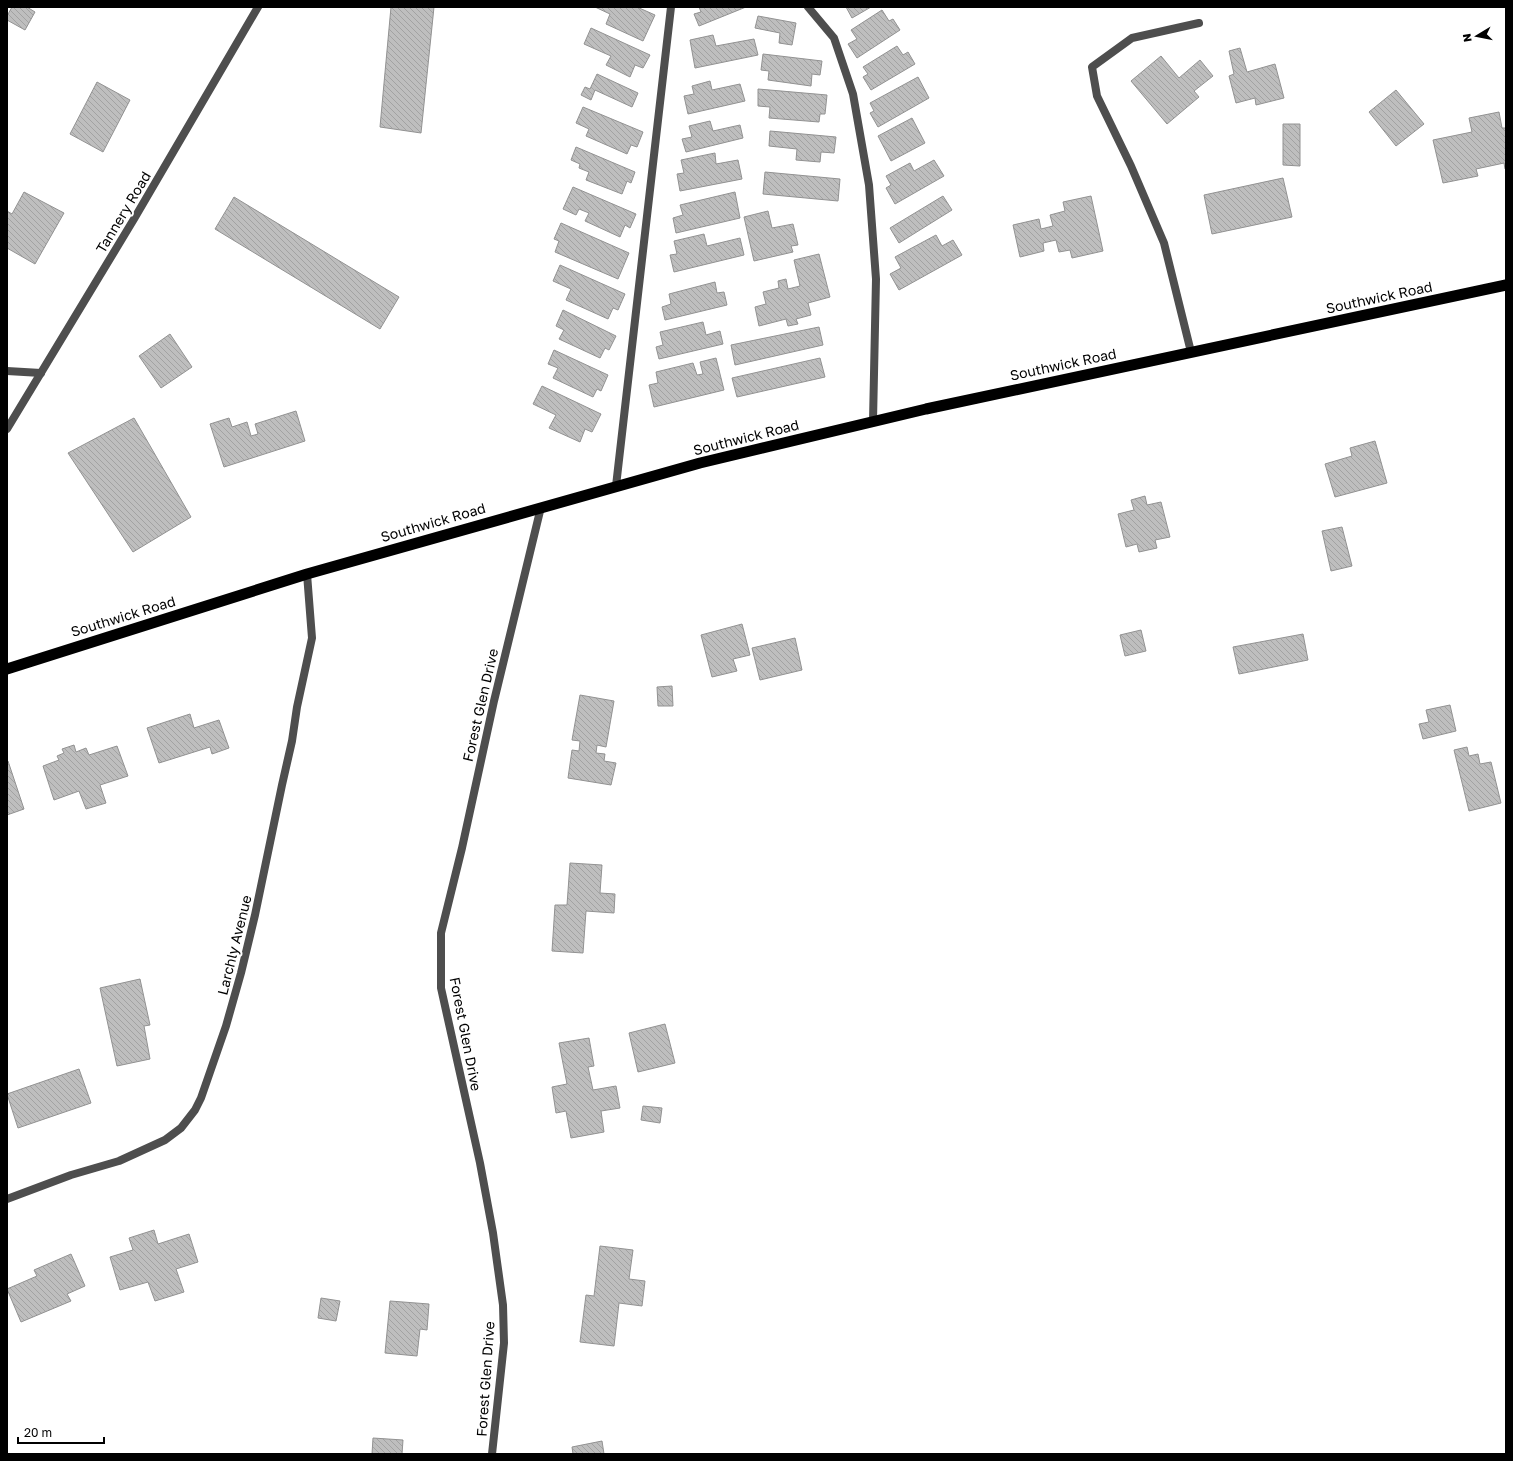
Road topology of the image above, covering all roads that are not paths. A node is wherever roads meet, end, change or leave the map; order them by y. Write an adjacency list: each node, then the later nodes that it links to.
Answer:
1 (258, 7): 8 (street, Tannery Road)
2 (671, 7): 11 (street)
3 (808, 7): 9 (street)
4 (1199, 23): 6 (street)
5 (1506, 285): 6 (highway, Southwick Road)
6 (1191, 352): 9 (highway, Southwick Road)
7 (7, 371): 8 (street)
8 (41, 373): 10 (street, Tannery Road)
9 (873, 421): 11 (highway, Southwick Road)
10 (7, 429)
11 (616, 486): 12 (highway, Southwick Road)
12 (541, 507): 13 (highway, Southwick Road); 16 (street, Forest Glen Drive)
13 (307, 574): 14 (highway, Southwick Road); 15 (street, Larchly Avenue)
14 (7, 668)
15 (7, 1199)
16 (492, 1454)

